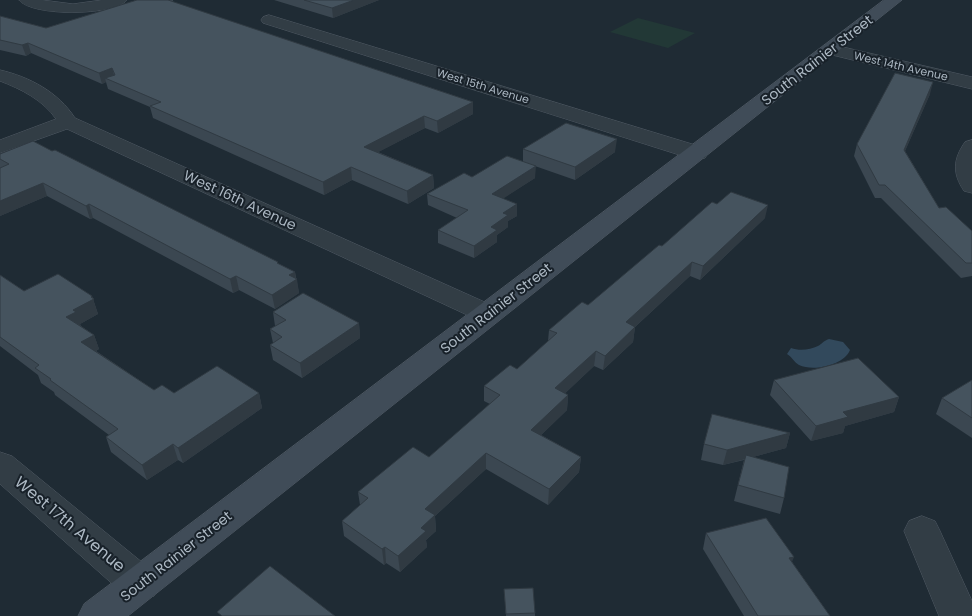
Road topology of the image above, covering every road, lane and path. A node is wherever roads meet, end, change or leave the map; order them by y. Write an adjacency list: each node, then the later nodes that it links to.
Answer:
1 (27, 0): 2 (street)
2 (120, 0)
3 (894, 0): 5 (street, South Rainier Street)
4 (270, 20): 11 (street, West 15th Avenue)
5 (830, 50): 7 (street, West 14th Avenue); 11 (street, South Rainier Street)
6 (0, 75): 8 (street, West 16th Avenue)
7 (972, 83)
8 (68, 122): 10 (street); 13 (street, West 16th Avenue)
9 (972, 146): 12 (street)
10 (0, 147)
11 (697, 153): 13 (street, South Rainier Street)
12 (972, 186)
13 (488, 314): 16 (street, South Rainier Street)
14 (0, 464): 16 (street, West 17th Avenue)
15 (922, 531): 18 (street)
16 (140, 584): 17 (street, South Rainier Street)
17 (98, 616)
18 (959, 616)

